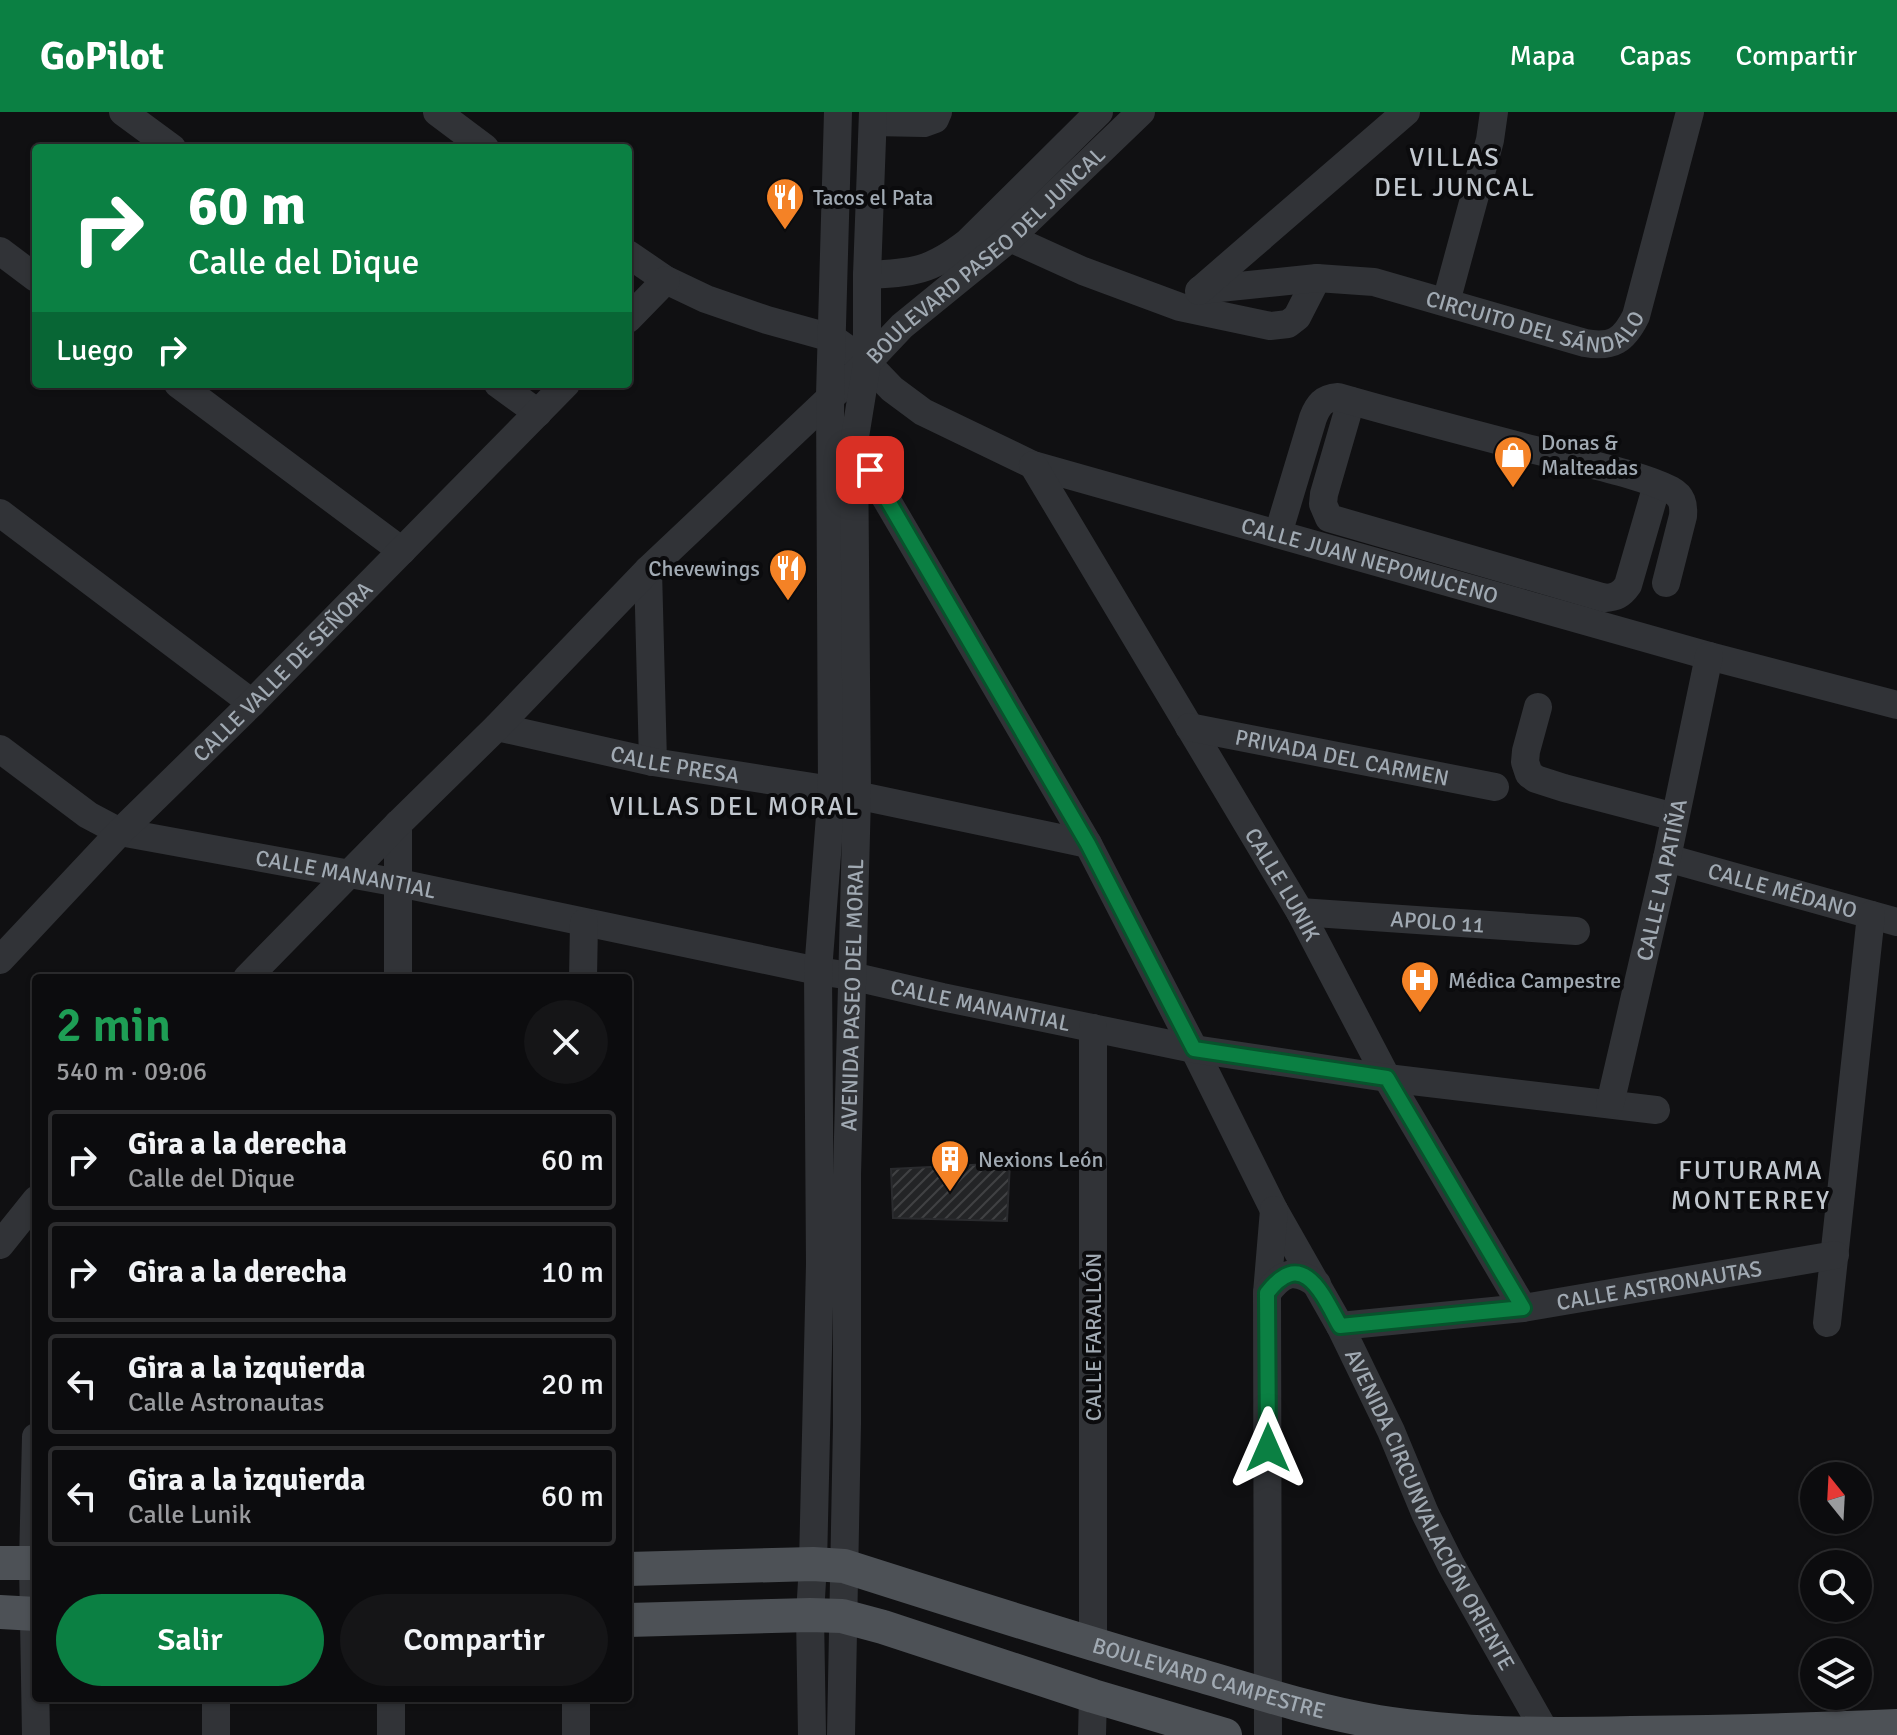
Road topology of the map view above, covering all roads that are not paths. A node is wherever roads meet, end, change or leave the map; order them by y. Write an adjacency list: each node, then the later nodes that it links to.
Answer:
1 (123, 112): 11 (street)
2 (437, 112): 12 (street)
3 (838, 112): 23 (street, AVENIDA PASEO DEL MORAL)
4 (938, 112): 10 (street)
5 (1099, 112): 17 (street, BOULEVARD PASEO DEL JUNCAL)
6 (1141, 112): 13 (street, BOULEVARD PASEO DEL JUNCAL)
7 (1406, 112): 20 (street)
8 (1494, 112): 21 (street)
9 (1690, 112): 21 (street, CIRCUITO DEL SÁNDALO)
10 (873, 117): 17 (street, AVENIDA PASEO DEL MORAL)
11 (167, 144)
12 (480, 144)
13 (1010, 238): 20 (street, CIRCUITO DEL SÁNDALO); 24 (street, BOULEVARD PASEO DEL JUNCAL)
14 (0, 251): 16 (street)
15 (632, 257): 19 (street)
16 (32, 275)
17 (867, 275): 24 (street, AVENIDA PASEO DEL MORAL)
18 (1317, 278): 20 (street, CIRCUITO DEL SÁNDALO); 20 (street, CIRCUITO DEL SÁNDALO); 21 (street, CIRCUITO DEL SÁNDALO)
19 (666, 280): 22 (street); 23 (street)
20 (1190, 299)
21 (1446, 302)
22 (632, 315)
23 (832, 338): 24 (street, CALLE JUAN NEPOMUCENO); 28 (street, AVENIDA PASEO DEL MORAL)
24 (867, 363): 28 (street, BOULEVARD PASEO DEL JUNCAL); 31 (street, AVENIDA PASEO DEL MORAL); 32 (street, CALLE JUAN NEPOMUCENO)
25 (183, 388): 36 (street)
26 (504, 388): 30 (street)
27 (562, 388): 30 (street, CALLE VALLE DE SEÑORA)
28 (830, 396): 37 (street, BOULEVARD PASEO DEL JUNCAL); 48 (street, AVENIDA PASEO DEL MORAL)
29 (1351, 401): 33 (street); 33 (street); 35 (street)
30 (538, 413): 36 (street, CALLE VALLE DE SEÑORA)
31 (854, 443): 48 (street, AVENIDA PASEO DEL MORAL); 52 (street, AVENIDA CIRCUNVALACIÓN ORIENTE)
32 (1033, 465): 35 (street, CALLE JUAN NEPOMUCENO); 44 (street, CALLE LUNIK)
33 (1657, 485): 38 (street)
34 (0, 513): 40 (street)
35 (1278, 534): 39 (street, CALLE JUAN NEPOMUCENO)
36 (402, 551): 40 (street, CALLE VALLE DE SEÑORA)
37 (648, 570): 43 (street, BOULEVARD PASEO DEL JUNCAL); 46 (street)
38 (1666, 583)
39 (1709, 656): 41 (street, CALLE JUAN NEPOMUCENO); 49 (street, CALLE LA PATIÑA)
40 (252, 703): 51 (street, CALLE VALLE DE SEÑORA)
41 (1897, 705)
42 (1538, 707): 49 (street)
43 (497, 727): 46 (street, CALLE PRESA); 50 (street, BOULEVARD PASEO DEL JUNCAL)
44 (1189, 727): 47 (street, PRIVADA DEL CARMEN); 56 (street, CALLE LUNIK)
45 (0, 749): 51 (street, CALLE MANANTIAL)
46 (653, 762): 48 (street, CALLE PRESA)
47 (1495, 787)
48 (844, 793): 52 (street, CALLE PRESA); 61 (street, AVENIDA PASEO DEL MORAL); 65 (street, AVENIDA PASEO DEL MORAL)
49 (1675, 817): 53 (street, CALLE LA PATIÑA)
50 (398, 824): 54 (street, BOULEVARD PASEO DEL JUNCAL); 55 (street)
51 (120, 832): 54 (street, CALLE MANANTIAL); 60 (street, CALLE VALLE DE SEÑORA)
52 (1088, 844): 67 (street, AVENIDA CIRCUNVALACIÓN ORIENTE)
53 (1667, 858): 57 (street, CALLE MÉDANO); 69 (street, CALLE LA PATIÑA)
54 (348, 874): 55 (street, CALLE MANANTIAL); 62 (street, BOULEVARD PASEO DEL JUNCAL)
55 (399, 883): 58 (street, CALLE MANANTIAL); 63 (street)
56 (1300, 912): 59 (street, APOLO 11); 68 (street, CALLE LUNIK)
57 (1884, 919): 74 (street)
58 (584, 923): 61 (street, CALLE MANANTIAL); 64 (street)
59 (1576, 931)
60 (0, 960)
61 (818, 971): 65 (street, CALLE MANANTIAL); 82 (street, AVENIDA PASEO DEL MORAL)
62 (251, 974)
63 (398, 974)
64 (583, 974)
65 (851, 976): 66 (street, CALLE MANANTIAL); 82 (street, AVENIDA PASEO DEL MORAL)
66 (1093, 1028): 67 (street, CALLE MANANTIAL); 89 (street, CALLE FARALLÓN)
67 (1194, 1049): 68 (street, CALLE MANANTIAL); 72 (street, AVENIDA CIRCUNVALACIÓN ORIENTE)
68 (1387, 1078): 69 (street, CALLE MANANTIAL); 77 (street, CALLE LUNIK)
69 (1610, 1104): 70 (street, CALLE MANANTIAL)
70 (1656, 1110)
71 (32, 1205): 73 (street)
72 (1274, 1210): 75 (street, AVENIDA CIRCUNVALACIÓN ORIENTE); 76 (street)
73 (0, 1245)
74 (1835, 1255): 77 (street, CALLE ASTRONAUTAS); 78 (street)
75 (1317, 1284): 76 (street); 79 (street, AVENIDA CIRCUNVALACIÓN ORIENTE)
76 (1267, 1293): 90 (street)
77 (1523, 1308): 79 (street, CALLE ASTRONAUTAS)
78 (1827, 1323)
79 (1340, 1326): 106 (street, AVENIDA CIRCUNVALACIÓN ORIENTE)
80 (32, 1476): 81 (street)
81 (23, 1563): 84 (street)
82 (829, 1565): 83 (main road, BOULEVARD CAMPESTRE); 87 (street, AVENIDA PASEO DEL MORAL); 89 (main road, BOULEVARD CAMPESTRE)
83 (632, 1569)
84 (32, 1598)
85 (0, 1612): 86 (main road)
86 (32, 1614)
87 (826, 1616): 88 (main road); 91 (main road); 101 (street, AVENIDA PASEO DEL MORAL); 102 (street, AVENIDA PASEO DEL MORAL)
88 (632, 1620)
89 (1093, 1645): 90 (main road, BOULEVARD CAMPESTRE)
90 (1269, 1695): 105 (street); 106 (main road, BOULEVARD CAMPESTRE)
91 (1093, 1696): 103 (street); 104 (main road)
92 (36, 1702): 97 (street)
93 (216, 1702): 98 (street)
94 (391, 1702): 99 (street)
95 (576, 1702): 100 (street)
96 (1897, 1726): 106 (main road, BOULEVARD CAMPESTRE)
97 (36, 1735)
98 (216, 1735)
99 (391, 1735)
100 (576, 1735)
101 (812, 1735)
102 (841, 1735)
103 (1092, 1735)
104 (1225, 1735)
105 (1268, 1735)
106 (1547, 1735)

